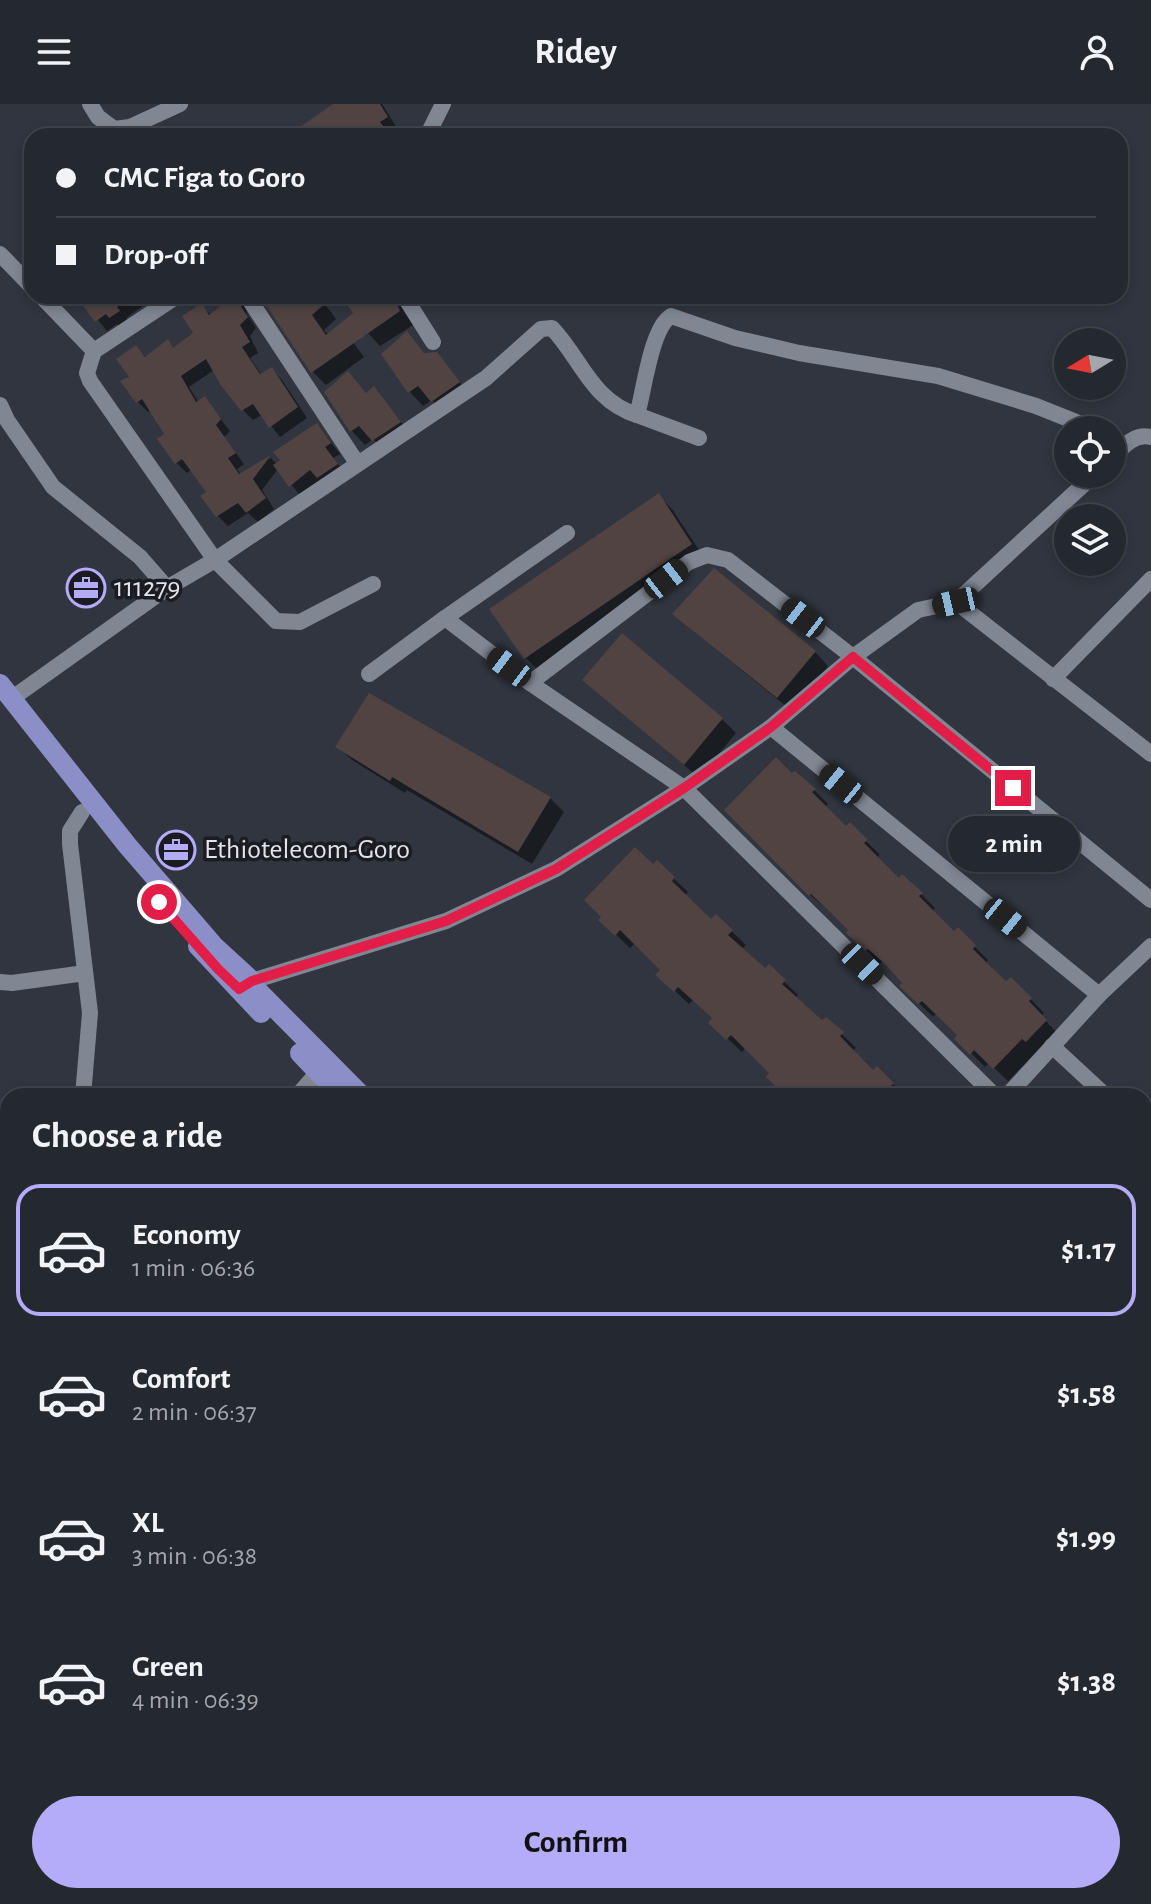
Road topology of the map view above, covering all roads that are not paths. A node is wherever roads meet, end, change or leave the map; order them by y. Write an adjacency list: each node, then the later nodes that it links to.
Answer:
1 (90, 104): 4 (street)
2 (180, 104): 5 (street)
3 (443, 104): 6 (street)
4 (113, 128)
5 (122, 128)
6 (431, 128)
7 (0, 254): 8 (street)
8 (24, 279)
9 (49, 304): 14 (street)
10 (165, 304): 14 (street)
11 (252, 304): 21 (street)
12 (409, 304): 13 (street)
13 (433, 342)
14 (94, 351): 24 (street)
15 (0, 405): 27 (street)
16 (637, 415): 17 (street); 19 (street); 21 (street)
17 (1061, 416)
18 (1151, 437): 20 (street)
19 (699, 438)
20 (1128, 443)
21 (357, 463): 24 (street)
22 (1080, 488): 28 (street)
23 (567, 533): 29 (street)
24 (215, 560): 26 (street); 27 (street)
25 (1151, 579): 32 (street)
26 (373, 584)
27 (167, 588): 34 (street)
28 (956, 602): 30 (street); 32 (street)
29 (445, 618): 31 (street); 33 (street)
30 (853, 657): 33 (street); 35 (street); 39 (street)
31 (369, 674)
32 (1053, 679): 36 (street)
33 (530, 683): 37 (street)
34 (4, 694): 38 (main road); 43 (main road)
35 (771, 727): 37 (street); 44 (street)
36 (1151, 753)
37 (684, 788): 43 (street); 51 (street)
38 (82, 812): 41 (street); 43 (main road)
39 (1151, 900)
40 (1151, 946): 44 (street)
41 (85, 973): 42 (street); 47 (street)
42 (0, 982)
43 (245, 985): 46 (main road); 50 (main road)
44 (1099, 995): 45 (street)
45 (1052, 1046): 52 (street); 53 (street)
46 (318, 1072): 48 (street); 49 (main road)
47 (84, 1088)
48 (304, 1088)
49 (333, 1088)
50 (354, 1088)
51 (987, 1088)
52 (1014, 1088)
53 (1097, 1088)

